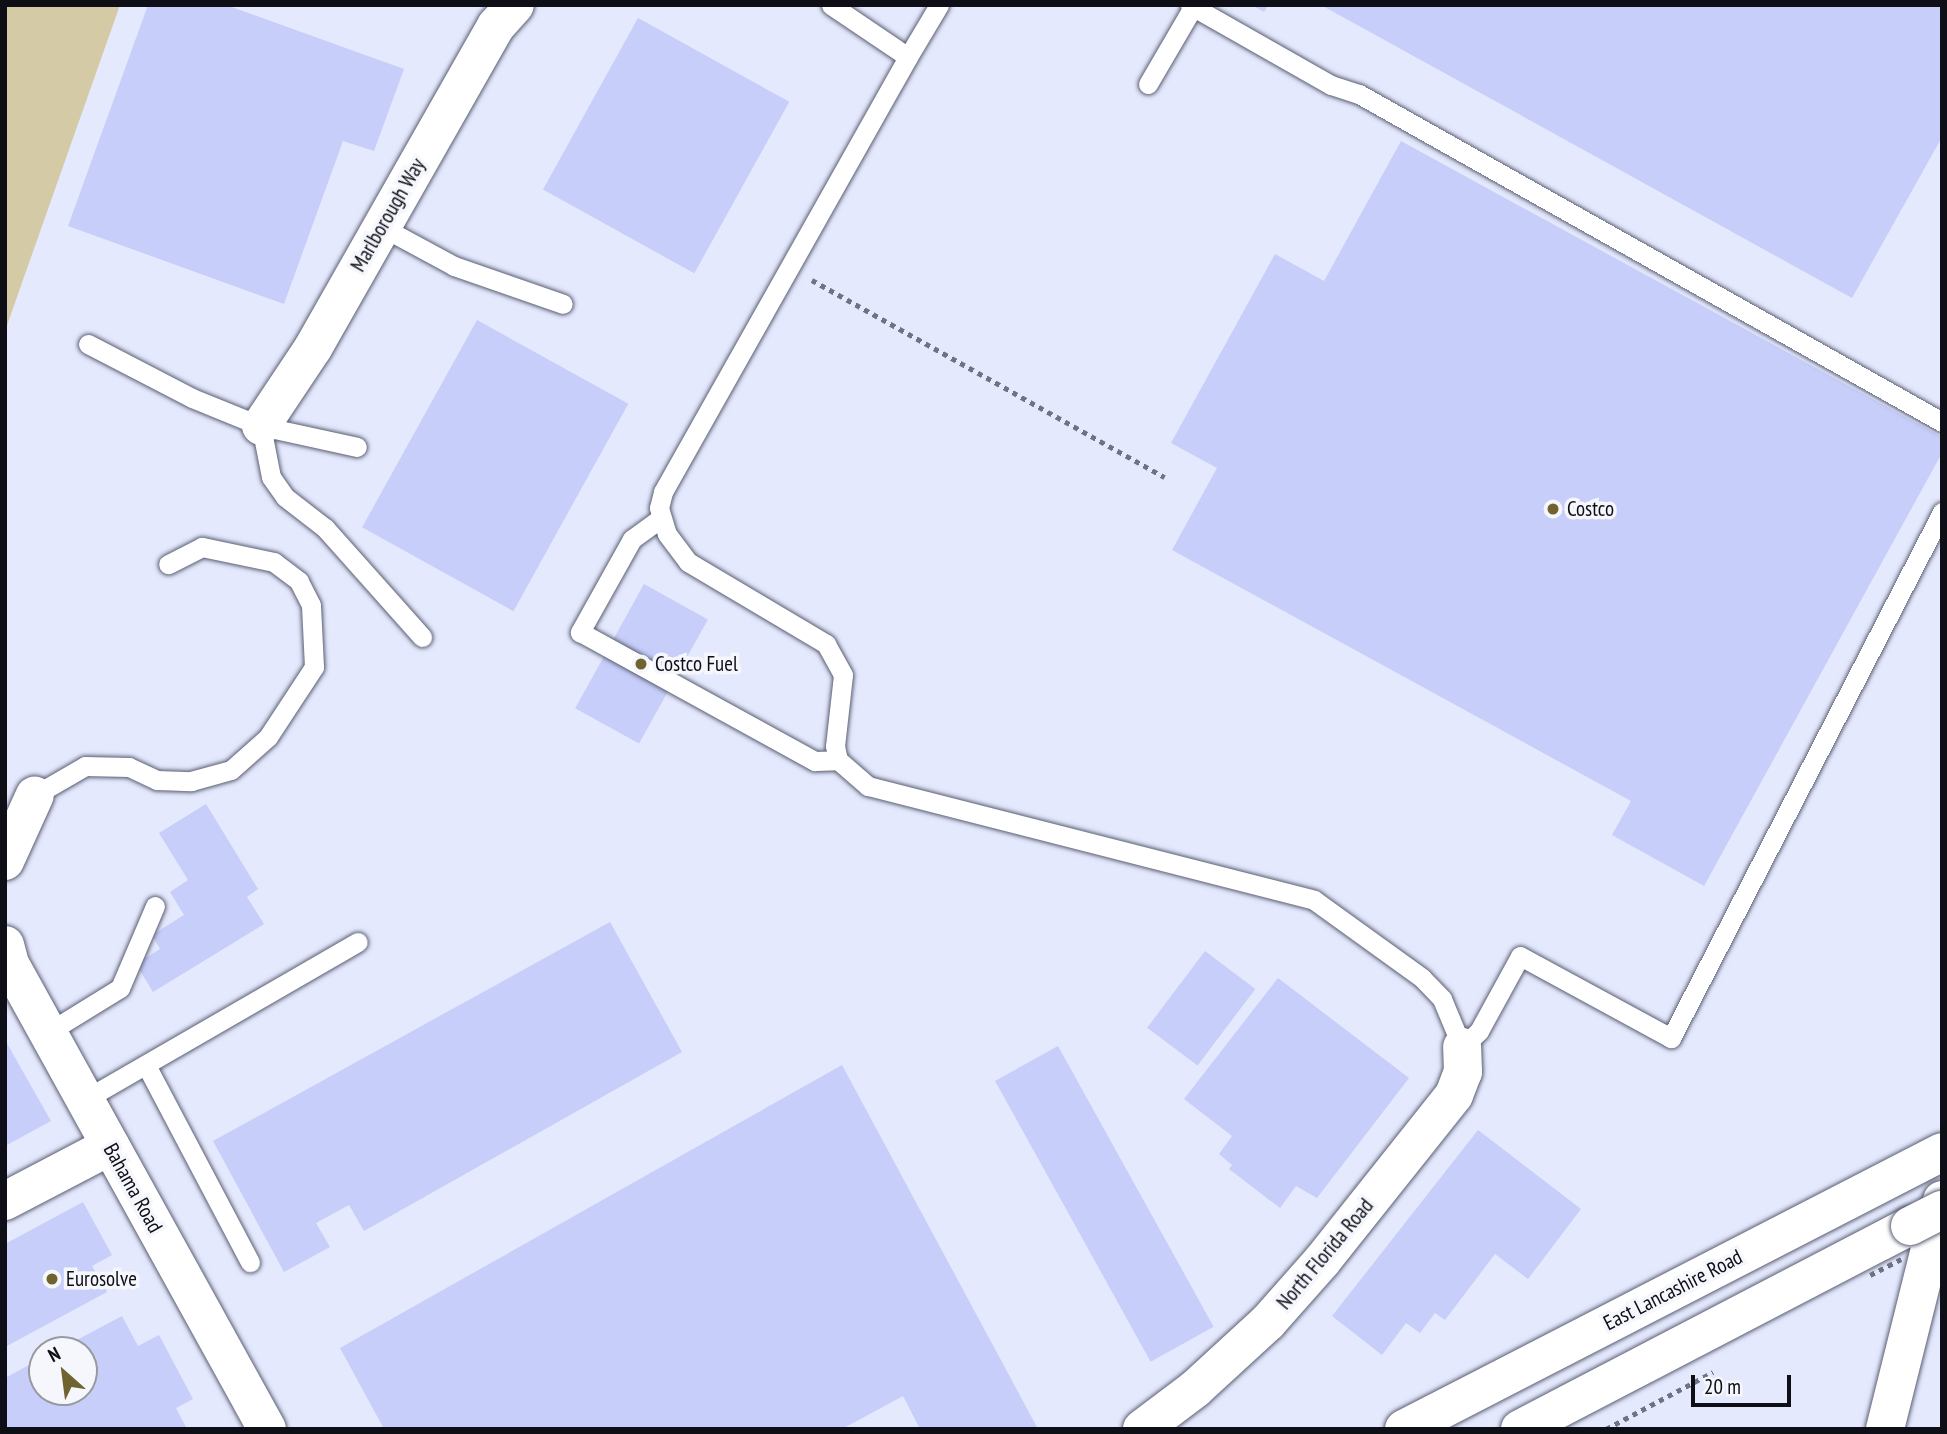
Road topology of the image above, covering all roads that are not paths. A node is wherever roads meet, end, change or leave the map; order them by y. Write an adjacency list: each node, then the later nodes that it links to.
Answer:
1 (516, 5): 7 (main road, Marlborough Way)
2 (832, 5): 5 (lane)
3 (939, 5): 5 (lane)
4 (1192, 6): 6 (lane); 10 (lane)
5 (908, 57): 14 (lane)
6 (1148, 84)
7 (382, 227): 8 (lane); 11 (main road, Marlborough Way)
8 (563, 304)
9 (88, 344): 11 (lane)
10 (1942, 422)
11 (261, 426): 12 (lane); 16 (lane)
12 (356, 447)
13 (1942, 512): 24 (lane)
14 (661, 518): 17 (lane); 17 (lane)
15 (168, 564): 18 (lane)
16 (422, 637)
17 (838, 760): 24 (lane)
18 (35, 795): 19 (main road)
19 (5, 861)
20 (155, 905): 23 (lane)
21 (358, 942): 25 (lane)
22 (7, 959): 23 (main road, Bahama Road)
23 (47, 1033): 26 (main road, Bahama Road)
24 (1462, 1047): 34 (main road, North Florida Road)
25 (146, 1065): 26 (lane); 32 (lane)
26 (84, 1100): 27 (main road, Bahama Road)
27 (110, 1146): 30 (main road); 33 (main road, Bahama Road)
28 (1935, 1156): 35 (main road, East Lancashire Road)
29 (1942, 1200): 37 (main road)
30 (5, 1201)
31 (1926, 1218): 36 (main road)
32 (250, 1262)
33 (267, 1429)
34 (1142, 1429)
35 (1404, 1429)
36 (1520, 1429)
37 (1885, 1429)

